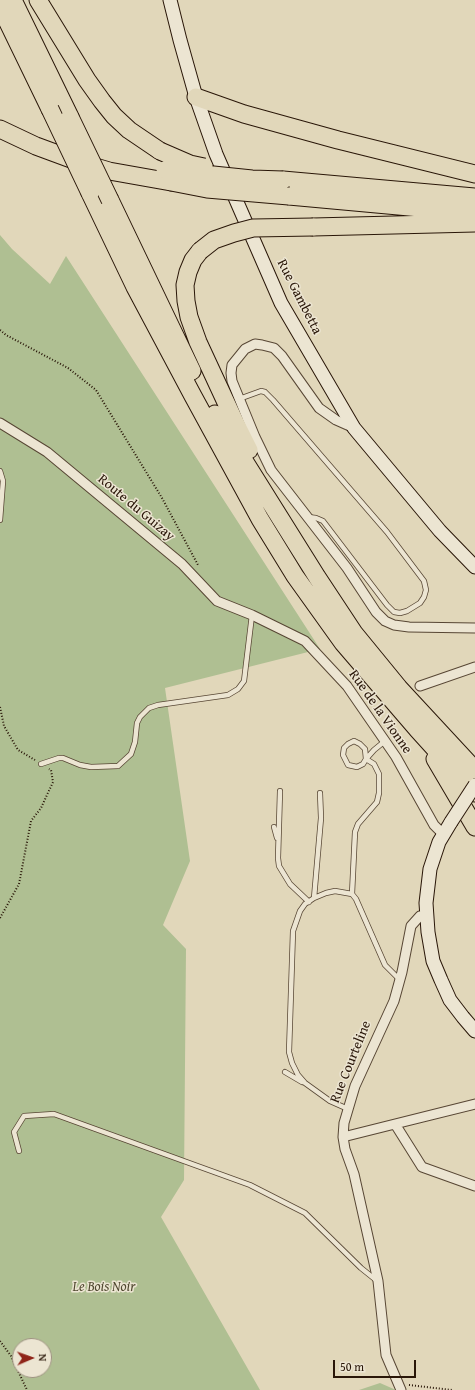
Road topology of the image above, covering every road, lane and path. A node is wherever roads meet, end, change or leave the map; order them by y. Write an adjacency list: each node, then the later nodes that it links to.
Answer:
1 (13, 0): 24 (highway, bridge)
2 (38, 0): 11 (highway, bridge)
3 (170, 0): 7 (main road, Rue Gambetta)
4 (0, 6): 6 (highway)
5 (0, 26): 6 (highway)
6 (32, 71): 30 (highway, bridge)
7 (196, 97): 9 (highway); 18 (main road, Rue Gambetta)
8 (1, 125): 10 (highway)
9 (475, 174)
10 (168, 176): 11 (highway, bridge); 13 (highway, bridge)
11 (278, 179): 12 (highway)
12 (475, 197)
13 (475, 213)
14 (475, 223): 24 (highway, bridge)
15 (0, 330): 22 (path)
16 (239, 399): 18 (street); 20 (street); 20 (lane)
17 (0, 423): 25 (street, Route du Guizay)
18 (354, 428): 23 (main road, Rue Gambetta)
19 (0, 471): 21 (lane)
20 (308, 518): 26 (street)
21 (0, 520)
22 (199, 567)
23 (475, 567)
24 (317, 578): 34 (highway)
25 (252, 615): 31 (street, Rue de la Vionne); 33 (lane)
26 (475, 628)
27 (475, 667): 28 (street)
28 (420, 686)
29 (0, 708): 33 (path)
30 (418, 729): 38 (highway); 40 (highway)
31 (385, 741): 32 (lane); 41 (street, Rue de la Vionne)
32 (366, 759): 32 (lane); 43 (lane)
33 (41, 764): 47 (path)
34 (475, 770)
35 (475, 785): 41 (main road, bridge)
36 (280, 791): 42 (lane)
37 (320, 793): 44 (lane)
38 (475, 793)
39 (274, 827): 42 (lane)
40 (475, 827)
41 (443, 834): 46 (main road)
42 (278, 841): 45 (lane)
43 (352, 894): 44 (lane); 48 (lane)
44 (314, 898): 45 (lane)
45 (308, 902): 51 (lane)
46 (426, 915): 48 (street, Rue Courteline); 49 (main road)
47 (0, 918)
48 (400, 980): 53 (street, Rue Courteline)
49 (475, 1031)
50 (285, 1072): 51 (lane)
51 (305, 1084): 53 (lane)
52 (475, 1104): 54 (street)
53 (348, 1110): 55 (street, Rue Courteline)
54 (395, 1124): 55 (street); 57 (street)
55 (343, 1137): 58 (street, Rue Courteline)
56 (19, 1151): 58 (lane)
57 (475, 1186)
58 (378, 1282): 62 (street, Rue Courteline)
59 (0, 1341): 61 (path)
60 (414, 1385): 63 (path)
61 (27, 1390)
62 (401, 1390)
63 (452, 1390)

